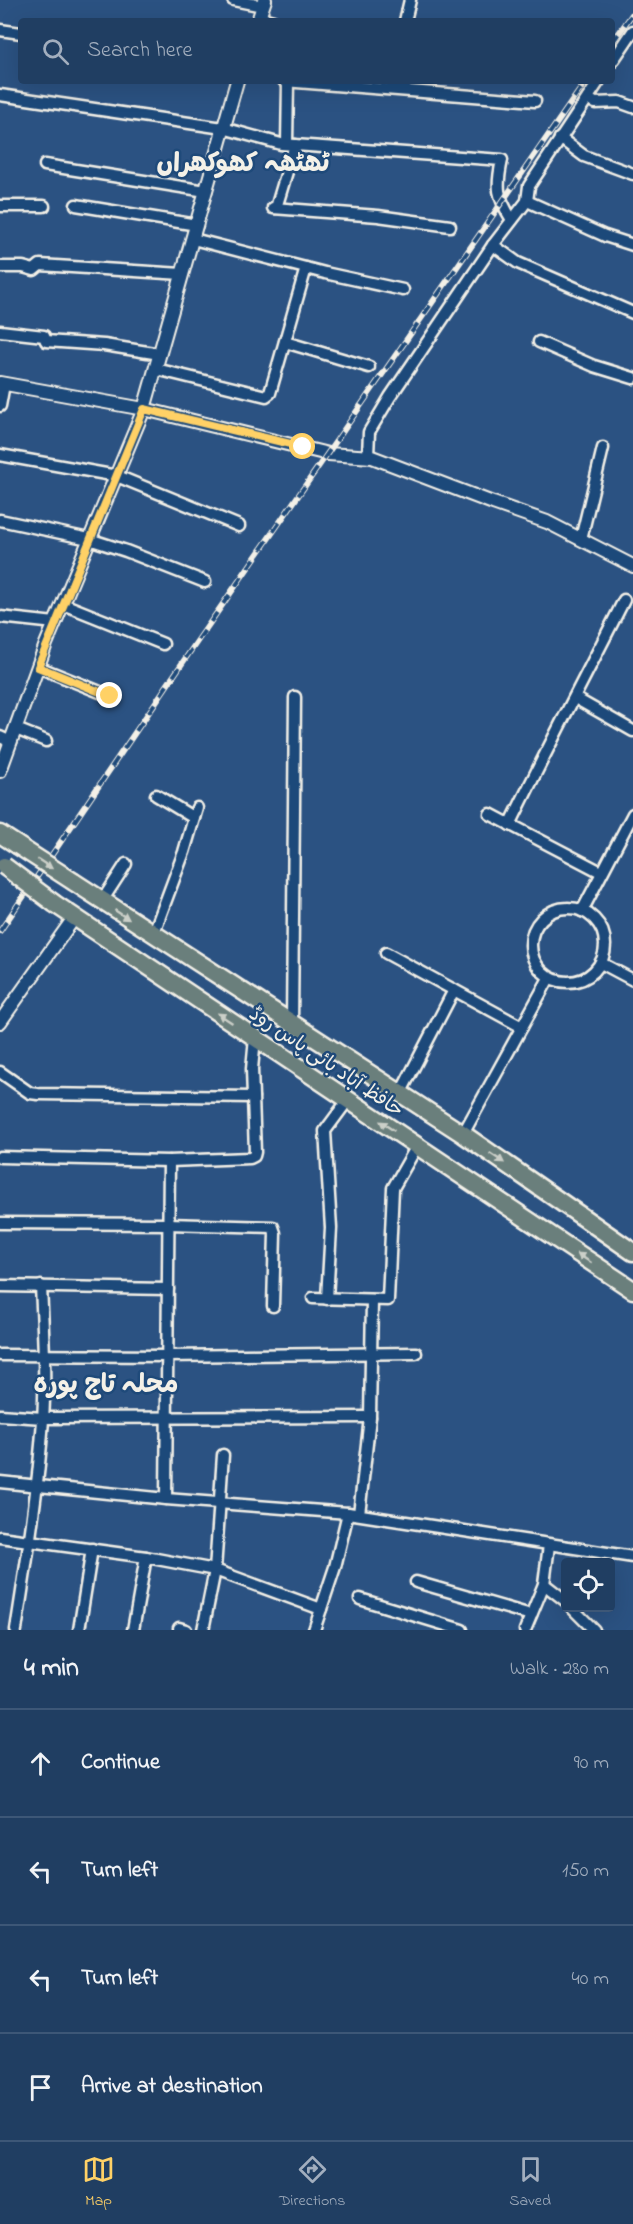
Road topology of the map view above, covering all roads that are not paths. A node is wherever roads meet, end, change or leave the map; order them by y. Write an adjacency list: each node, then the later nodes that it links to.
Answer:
1 (233, 0): 3 (street)
2 (410, 0): 4 (street)
3 (261, 11)
4 (406, 18)
5 (0, 30): 7 (street)
6 (633, 31): 8 (street)
7 (18, 33)
8 (615, 58)
9 (236, 84): 17 (street)
10 (286, 84): 19 (street)
11 (312, 84): 15 (street)
12 (597, 84): 14 (street)
13 (0, 95): 17 (street)
14 (588, 98): 16 (street); 18 (street)
15 (534, 101)
16 (633, 107)
17 (223, 128): 19 (street); 22 (street)
18 (560, 138): 21 (street); 23 (street)
19 (291, 144): 27 (street); 29 (street)
20 (45, 165): 22 (street)
21 (633, 174)
22 (206, 191): 28 (street)
23 (527, 201): 27 (street); 32 (street)
24 (76, 205): 28 (street)
25 (0, 206): 26 (street)
26 (44, 206)
27 (512, 220): 31 (street)
28 (197, 225): 30 (street)
29 (450, 226)
30 (193, 239): 34 (street); 35 (street)
31 (493, 245): 37 (street); 50 (street)
32 (633, 245)
33 (0, 267): 35 (street)
34 (306, 268): 36 (street); 39 (street)
35 (182, 274): 41 (street)
36 (403, 290)
37 (633, 313)
38 (0, 331): 41 (street)
39 (285, 342): 42 (street); 43 (street)
40 (539, 342): 44 (street)
41 (160, 354): 43 (street)
42 (369, 367)
43 (156, 369): 47 (street)
44 (633, 378)
45 (2, 384): 46 (street); 47 (street)
46 (0, 406)
47 (144, 409): 50 (street); 51 (street)
48 (603, 448): 55 (street)
49 (0, 455): 51 (street)
50 (368, 456): 55 (street)
51 (117, 476): 53 (street); 54 (street)
52 (0, 520): 54 (street)
53 (239, 526)
54 (89, 539): 57 (street); 59 (street)
55 (581, 539): 56 (street)
56 (633, 566)
57 (205, 582)
58 (624, 600): 66 (street)
59 (63, 604): 61 (street); 62 (street)
60 (0, 617): 61 (street)
61 (55, 623): 63 (street)
62 (163, 644)
63 (38, 667): 64 (street); 67 (street)
64 (110, 696)
65 (295, 697): 90 (street)
66 (575, 698): 68 (street); 75 (street)
67 (16, 729): 69 (street); 70 (street)
68 (633, 731)
69 (5, 740): 71 (street)
70 (46, 741)
71 (0, 771)
72 (156, 795): 83 (street)
73 (490, 814): 75 (street)
74 (633, 814): 79 (street)
75 (510, 825): 79 (street)
76 (0, 834): 80 (highway, حافظ آباد بائی پاس روڈ, one-way to 80, bridge)
77 (126, 864): 80 (street)
78 (2, 865): 82 (highway, حافظ آباد بائی پاس روڈ, bridge)
79 (601, 872): 81 (street)
80 (102, 901): 83 (highway, حافظ آباد بائی پاس روڈ, one-way to 83)
81 (582, 911): 85 (street); 86 (street)
82 (74, 918): 89 (street); 92 (highway, حافظ آباد بائی پاس روڈ, one-way to 82)
83 (153, 934): 90 (highway, حافظ آباد بائی پاس روڈ)
84 (386, 952): 88 (street)
85 (601, 963): 86 (street); 87 (street)
86 (549, 978): 91 (street)
87 (633, 980)
88 (454, 990): 91 (street); 94 (street)
89 (0, 1022)
90 (292, 1025): 94 (highway, حافظ آباد بائی پاس روڈ)
91 (522, 1027): 97 (street)
92 (255, 1038): 95 (street); 96 (highway, حافظ آباد بائی پاس روڈ)
93 (0, 1072): 95 (street)
94 (400, 1094): 97 (highway, حافظ آباد بائی پاس روڈ)
95 (253, 1097): 100 (street)
96 (348, 1100): 98 (highway, حافظ آباد بائی پاس روڈ, one-way to 96); 109 (street)
97 (463, 1134): 103 (highway, حافظ آباد بائی پاس روڈ, one-way to 103)
98 (417, 1146): 107 (highway, حافظ آباد بائی پاس روڈ, one-way to 98); 110 (street)
99 (0, 1157): 100 (street)
100 (169, 1161): 102 (street)
101 (0, 1223): 102 (street)
102 (168, 1224): 106 (street); 111 (street)
103 (633, 1252)
104 (0, 1286): 105 (street)
105 (41, 1286): 106 (street); 115 (street)
106 (168, 1289): 116 (street)
107 (633, 1290)
108 (313, 1298): 109 (street)
109 (327, 1299): 110 (street)
110 (372, 1301): 113 (street)
111 (273, 1306)
112 (416, 1353): 113 (street)
113 (371, 1354): 116 (street); 119 (street)
114 (0, 1355): 115 (street)
115 (44, 1355): 116 (street); 120 (street)
116 (168, 1356): 118 (street)
117 (0, 1415): 120 (street)
118 (167, 1417): 119 (street); 120 (street); 124 (street)
119 (370, 1417): 126 (street)
120 (43, 1418): 123 (street)
121 (223, 1455): 125 (street)
122 (0, 1482): 123 (street)
123 (37, 1486): 124 (street); 128 (street)
124 (166, 1499): 125 (street)
125 (221, 1503): 126 (street); 133 (street)
126 (354, 1514): 129 (street); 138 (street)
127 (0, 1537): 128 (street)
128 (30, 1541): 130 (street); 141 (street)
129 (549, 1545): 131 (street); 135 (street)
130 (92, 1549): 132 (street); 142 (street)
131 (632, 1554)
132 (146, 1557): 133 (street); 143 (street)
133 (215, 1570): 138 (street); 144 (street)
134 (416, 1582): 140 (street)
135 (544, 1584): 136 (street); 140 (street)
136 (561, 1597)
137 (360, 1599): 146 (street)
138 (321, 1609): 145 (street)
139 (576, 1612): 148 (street)
140 (531, 1615): 147 (street)
141 (16, 1630)
142 (79, 1630)
143 (133, 1630)
144 (203, 1630)
145 (314, 1630)
146 (462, 1630)
147 (525, 1630)
148 (594, 1630)

